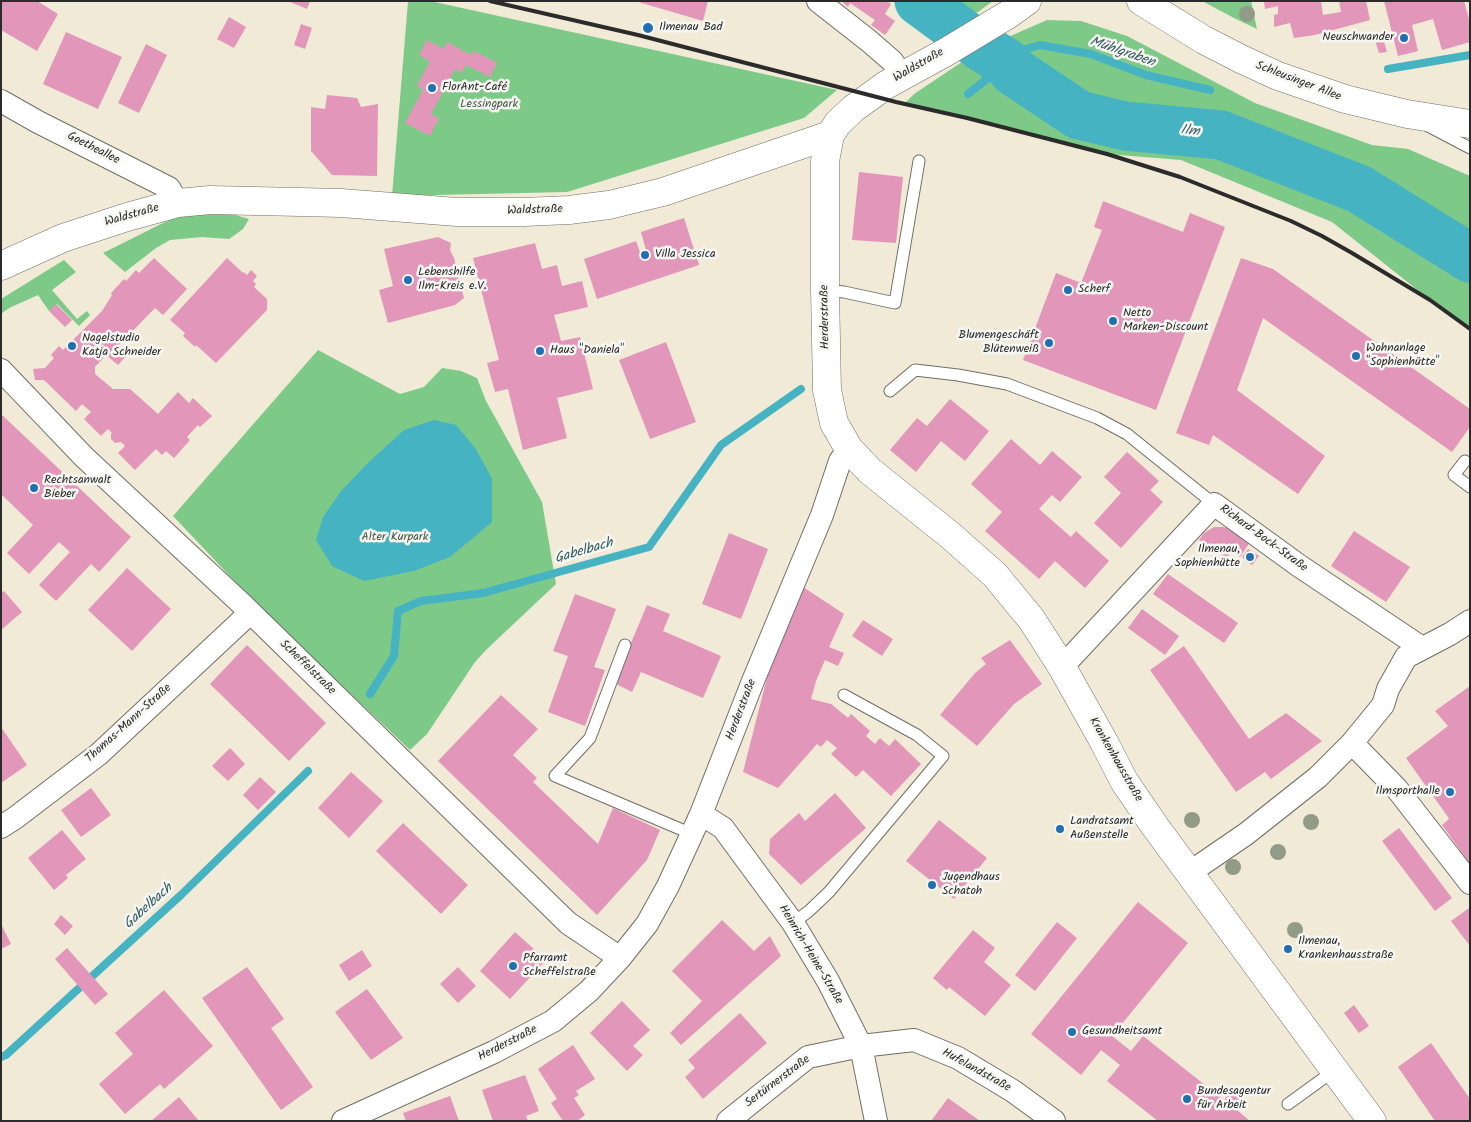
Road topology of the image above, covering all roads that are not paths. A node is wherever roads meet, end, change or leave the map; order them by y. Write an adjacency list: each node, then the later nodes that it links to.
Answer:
1 (818, 1): 4 (street)
2 (1141, 1): 6 (street, Schleusinger Allee)
3 (1018, 7): 4 (street, Waldstraße)
4 (903, 76): 8 (street, Waldstraße)
5 (1, 102): 11 (street, Goetheallee)
6 (1407, 114): 7 (street, Schleusinger Allee); 9 (lane)
7 (1470, 124)
8 (830, 135): 11 (street, Waldstraße); 13 (street, Herderstraße)
9 (1470, 148)
10 (919, 161): 13 (lane)
11 (178, 203): 12 (street, Waldstraße)
12 (1, 266)
13 (825, 290): 16 (street, Herderstraße)
14 (1, 370): 20 (street, Scheffelstraße)
15 (890, 391): 19 (lane)
16 (849, 449): 24 (street, Krankenhausstraße); 27 (street, Herderstraße)
17 (1464, 461): 18 (lane)
18 (1470, 488)
19 (1214, 504): 23 (street, Richard-Bock-Straße); 24 (street, Richard-Bock-Straße)
20 (250, 613): 28 (street, Thomas-Mann-Straße); 33 (street, Scheffelstraße)
21 (1470, 621): 23 (street)
22 (625, 645): 29 (lane)
23 (1422, 648): 26 (street)
24 (1062, 666): 30 (street, Krankenhausstraße)
25 (844, 695): 32 (lane)
26 (1352, 743): 30 (street); 31 (street)
27 (701, 814): 29 (street, Herderstraße); 32 (street, Heinrich-Heine-Straße)
28 (1, 827)
29 (692, 834): 33 (street, Herderstraße)
30 (1189, 873): 35 (street, Krankenhausstraße)
31 (1470, 884)
32 (793, 923): 34 (street, Heinrich-Heine-Straße)
33 (620, 958): 37 (street, Herderstraße)
34 (861, 1046): 38 (street, Sertürnerstraße); 39 (street, Heinrich-Heine-Straße); 40 (street, Hufelandstraße)
35 (1335, 1070): 36 (lane); 41 (street, Krankenhausstraße)
36 (1288, 1104)
37 (343, 1121)
38 (728, 1121)
39 (876, 1121)
40 (1054, 1121)
41 (1372, 1121)

